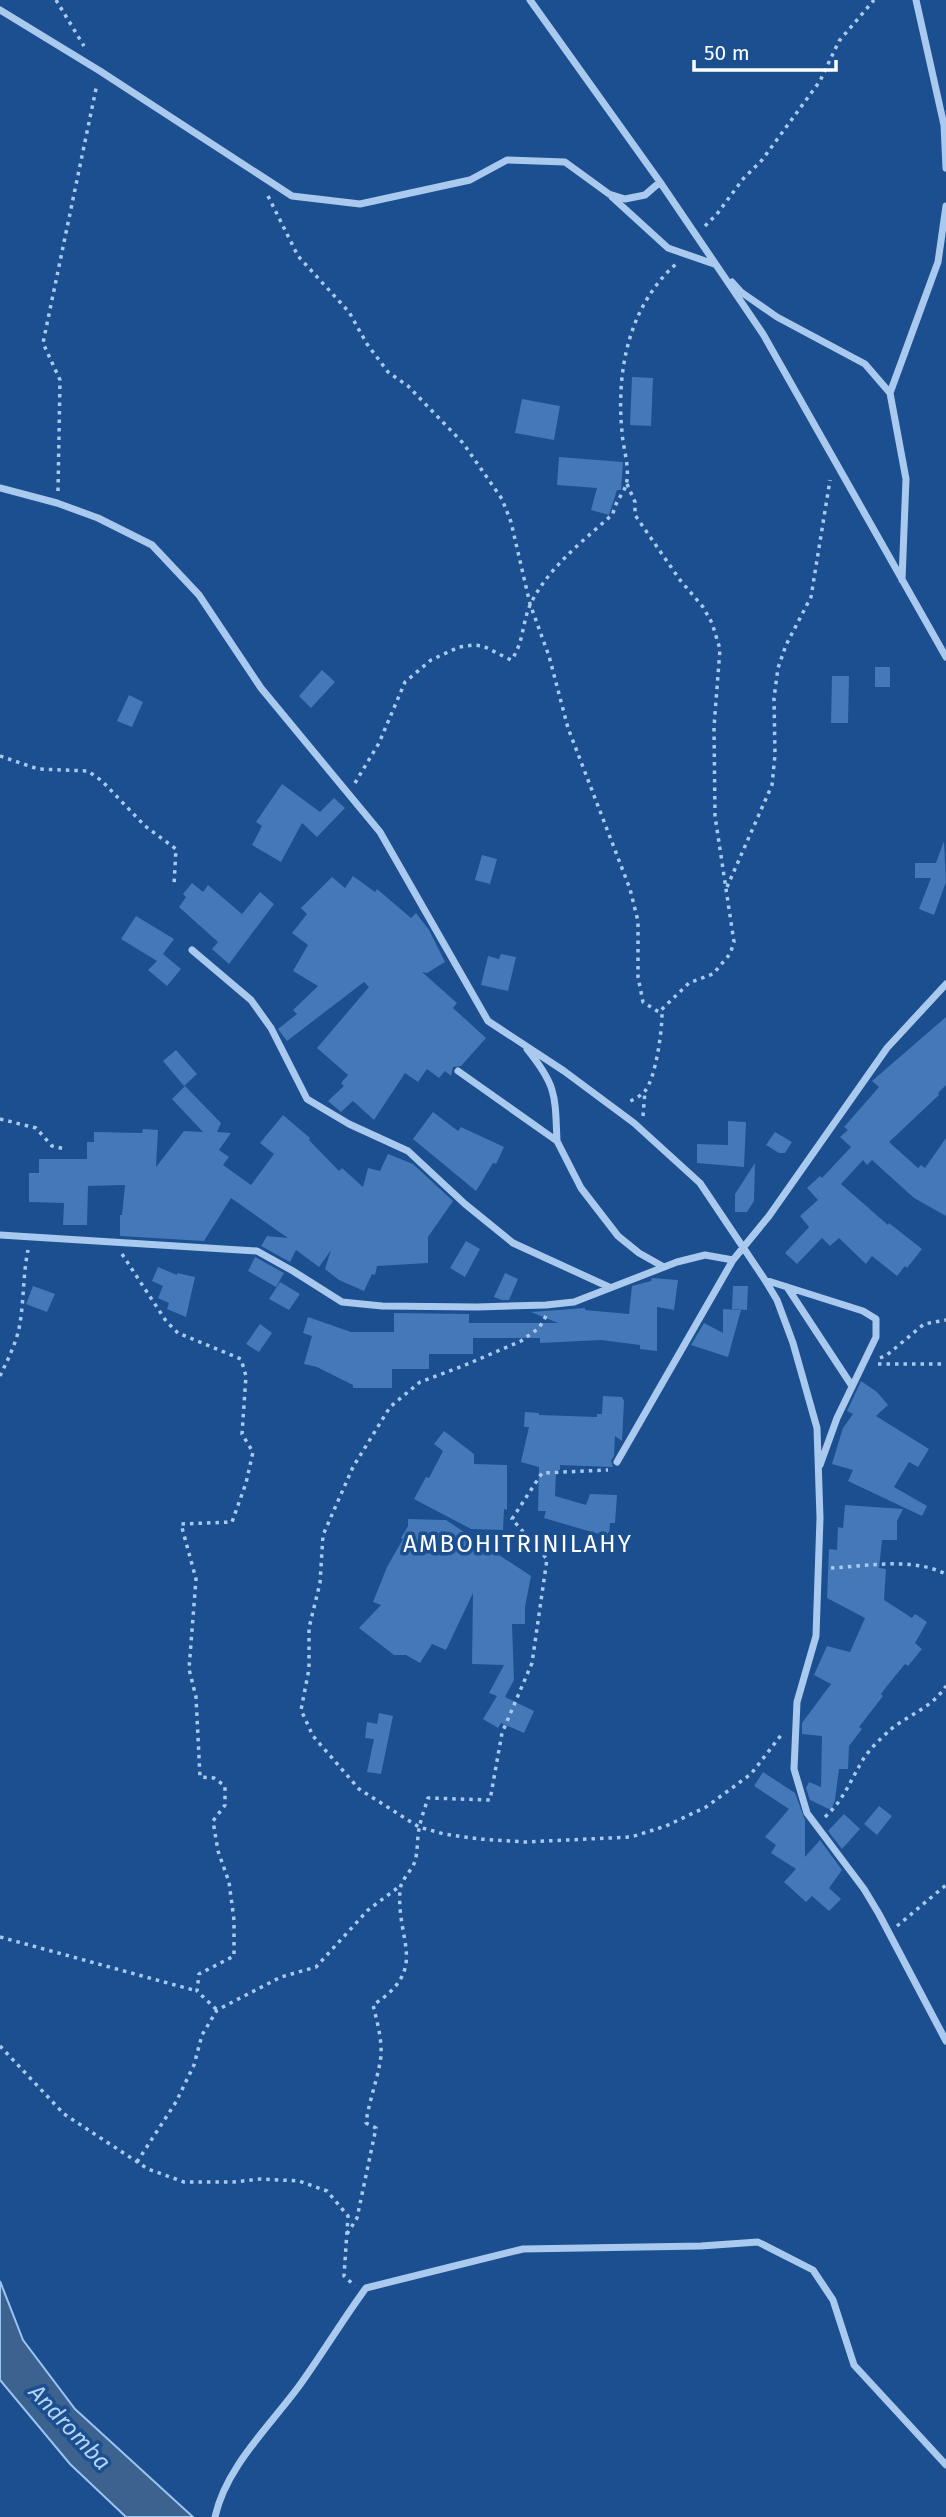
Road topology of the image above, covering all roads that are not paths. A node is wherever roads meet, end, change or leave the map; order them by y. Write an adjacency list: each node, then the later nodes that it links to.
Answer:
1 (530, 0): 5 (street)
2 (916, 0): 4 (street)
3 (0, 10): 6 (street)
4 (946, 168)
5 (660, 182): 6 (street); 8 (street)
6 (610, 194): 8 (street)
7 (946, 206): 9 (street)
8 (715, 264): 9 (street); 11 (street)
9 (890, 393): 11 (street)
10 (0, 488): 15 (street)
11 (902, 580): 12 (street)
12 (946, 657)
13 (192, 950): 24 (street)
14 (946, 984): 19 (street)
15 (523, 1044): 17 (street); 19 (street)
16 (458, 1070): 17 (street)
17 (557, 1141): 21 (street)
18 (0, 1235): 24 (street)
19 (742, 1248): 20 (street); 22 (street)
20 (733, 1260): 21 (street); 26 (street)
21 (662, 1266): 24 (street)
22 (765, 1280): 23 (street); 27 (street)
23 (787, 1286): 25 (street); 25 (street)
24 (610, 1287)
25 (852, 1386): 27 (street)
26 (617, 1462)
27 (818, 1470): 28 (street)
28 (946, 2041)
29 (946, 2465): 30 (street)
30 (215, 2517)

